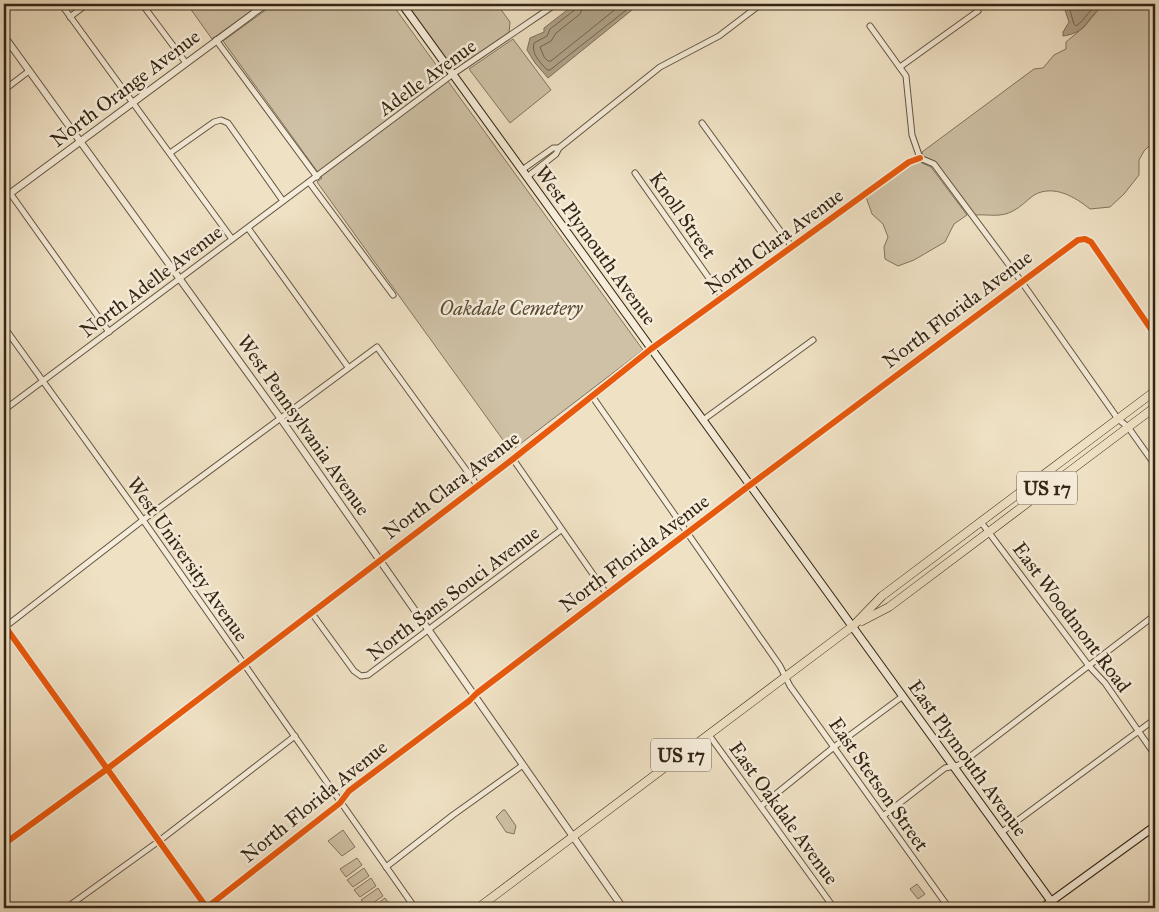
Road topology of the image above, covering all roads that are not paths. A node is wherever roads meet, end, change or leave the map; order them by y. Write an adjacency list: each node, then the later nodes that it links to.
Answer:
1 (60, 4): 9 (street)
2 (87, 4): 9 (street)
3 (142, 4): 13 (street)
4 (266, 4): 12 (street, North Orange Avenue)
5 (402, 4): 16 (main road, West Plymouth Avenue)
6 (556, 4): 16 (street, Adelle Avenue)
7 (761, 4): 21 (street)
8 (978, 11): 14 (street)
9 (70, 17): 18 (street)
10 (870, 26): 14 (street)
11 (4, 36): 15 (street, West Pennsylvania Avenue)
12 (216, 40): 13 (street, North Orange Avenue); 26 (street)
13 (186, 63): 18 (street, North Orange Avenue)
14 (900, 67): 23 (street)
15 (29, 71): 17 (street); 20 (street, West Pennsylvania Avenue)
16 (453, 74): 24 (main road, West Plymouth Avenue); 26 (street, Adelle Avenue)
17 (4, 90)
18 (133, 103): 20 (street, North Orange Avenue); 22 (street)
19 (702, 123): 34 (street)
20 (80, 142): 29 (street, North Orange Avenue); 35 (street, West Pennsylvania Avenue)
21 (559, 148): 24 (street); 27 (street)
22 (170, 154): 31 (street); 33 (street)
23 (920, 158): 34 (street, North Clara Avenue); 36 (street)
24 (522, 170): 27 (main road, West Plymouth Avenue)
25 (635, 174): 38 (street, Knoll Street)
26 (317, 176): 28 (street, North Adelle Avenue)
27 (527, 177): 43 (main road, West Plymouth Avenue)
28 (310, 182): 31 (street, North Adelle Avenue); 37 (street)
29 (10, 194): 30 (street, North Orange Avenue); 40 (street)
30 (4, 198)
31 (283, 201): 32 (street, North Adelle Avenue)
32 (248, 228): 33 (street, North Adelle Avenue); 44 (street)
33 (232, 239): 35 (street, North Adelle Avenue)
34 (792, 247): 38 (street, North Clara Avenue)
35 (179, 279): 40 (street, North Adelle Avenue); 50 (street, West Pennsylvania Avenue)
36 (1020, 281): 41 (street, North Florida Avenue); 51 (street); 57 (street, North Florida Avenue)
37 (393, 296)
38 (724, 298): 43 (street, North Clara Avenue)
39 (4, 327): 45 (street, West University Avenue)
40 (109, 332): 45 (street, North Adelle Avenue)
41 (1155, 334)
42 (813, 340): 52 (street)
43 (651, 349): 47 (street, North Clara Avenue); 52 (main road, West Plymouth Avenue)
44 (348, 368): 50 (street); 56 (street)
45 (43, 381): 49 (street, North Adelle Avenue); 58 (street, West University Avenue)
46 (1155, 391): 51 (main road, US 17)
47 (592, 396): 54 (street, North Clara Avenue); 62 (street, East Stetson Street)
48 (1155, 407): 53 (main road, US 17)
49 (4, 410)
50 (281, 419): 58 (street); 63 (street, West Pennsylvania Avenue)
51 (1118, 419): 53 (street); 59 (main road, US 17)
52 (702, 420): 57 (main road, West Plymouth Avenue)
53 (1128, 427): 55 (street); 61 (main road, US 17)
54 (513, 459): 56 (street, North Clara Avenue); 60 (street)
55 (1155, 465)
56 (477, 485): 63 (street, North Clara Avenue)
57 (750, 485): 62 (street, North Florida Avenue); 68 (main road, West Plymouth Avenue)
58 (143, 520): 67 (street); 70 (street, West University Avenue)
59 (981, 522): 61 (street, East Woodmont Road); 68 (main road, US 17)
60 (561, 530): 64 (street); 69 (street, North Sans Souci Avenue)
61 (988, 532): 68 (main road, US 17); 71 (street, East Woodmont Road)
62 (686, 534): 64 (street, North Florida Avenue); 72 (street, East Stetson Street)
63 (379, 560): 65 (street, North Clara Avenue); 69 (street, West Pennsylvania Avenue)
64 (606, 594): 73 (street, North Florida Avenue)
65 (311, 612): 69 (street, North Sans Souci Avenue); 70 (street, North Clara Avenue)
66 (1155, 615): 71 (street)
67 (5, 626): 83 (street)
68 (853, 626): 72 (main road, US 17); 74 (main road, East Plymouth Avenue)
69 (428, 630): 73 (street, West Pennsylvania Avenue)
70 (244, 664): 78 (street, West University Avenue); 83 (street, North Clara Avenue)
71 (1089, 666): 76 (street, East Woodmont Road); 82 (street)
72 (785, 677): 77 (main road, US 17); 79 (street, East Stetson Street)
73 (475, 696): 81 (street, West Pennsylvania Avenue); 84 (street, North Florida Avenue)
74 (903, 696): 79 (street); 82 (main road, East Plymouth Avenue)
75 (1155, 719): 76 (street)
76 (1139, 731): 80 (street, East Woodmont Road); 88 (street)
77 (709, 735): 85 (street, East Oakdale Avenue); 89 (main road, US 17)
78 (295, 736): 84 (street, West University Avenue); 90 (street)
79 (834, 747): 85 (street); 86 (street, East Stetson Street)
80 (1155, 755)
81 (523, 765): 89 (street, West Pennsylvania Avenue); 92 (street)
82 (954, 766): 86 (street); 88 (main road, East Plymouth Avenue)
83 (107, 769): 90 (street); 91 (street, North Clara Avenue)
84 (340, 803): 92 (street, West University Avenue); 95 (street, North Florida Avenue)
85 (761, 806): 99 (street, East Oakdale Avenue)
86 (883, 816): 100 (street, East Stetson Street)
87 (1155, 827): 93 (main road)
88 (1002, 832): 93 (main road, East Plymouth Avenue)
89 (573, 836): 97 (main road, US 17); 98 (street, West Pennsylvania Avenue)
90 (158, 841): 94 (street); 95 (street)
91 (4, 844)
92 (386, 867): 96 (street, West University Avenue)
93 (1051, 901): 101 (main road); 102 (main road, East Plymouth Avenue)
94 (66, 908)
95 (206, 908)
96 (415, 908)
97 (478, 908)
98 (623, 908)
99 (834, 908)
100 (949, 908)
101 (1042, 908)
102 (1056, 908)

